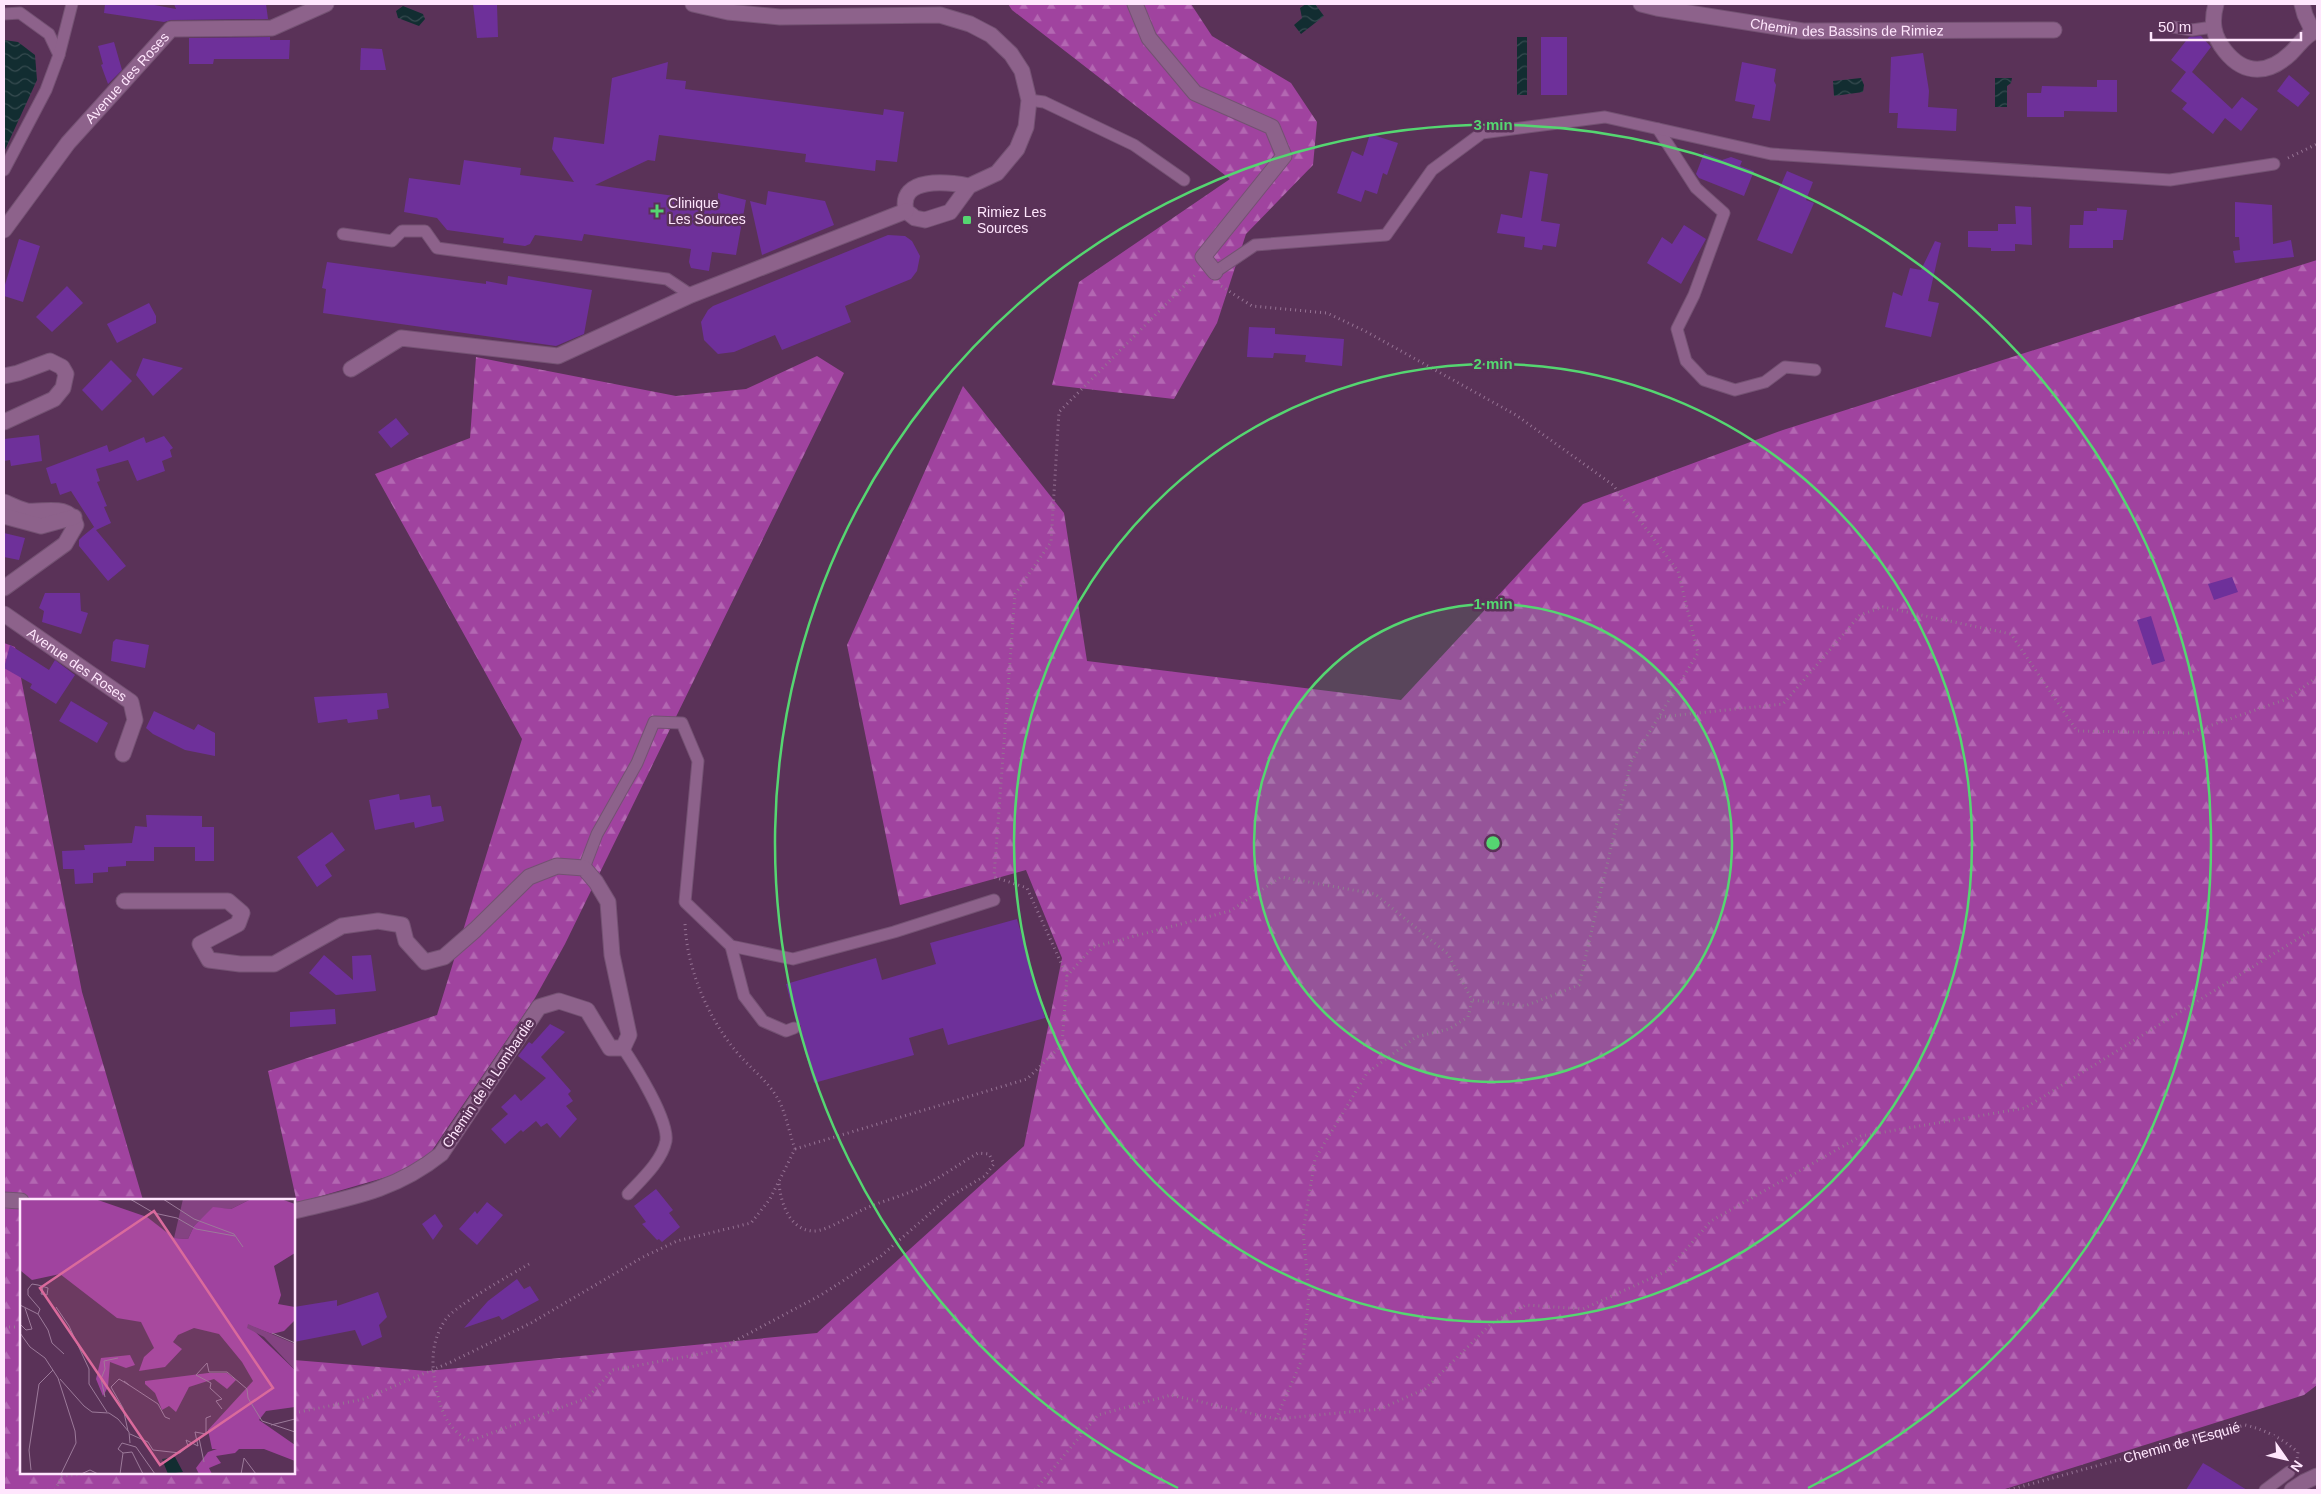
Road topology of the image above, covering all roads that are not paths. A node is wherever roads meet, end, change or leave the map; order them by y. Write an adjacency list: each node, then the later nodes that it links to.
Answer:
1 (72, 4): 13 (lane)
2 (326, 4): 21 (street, Avenue des Roses)
3 (693, 4): 14 (street)
4 (1135, 4): 23 (street)
5 (1642, 4): 11 (street, Chemin des Bassins de Rimiez)
6 (2216, 4): 10 (street)
7 (2302, 4): 12 (street)
8 (4, 14): 13 (lane)
9 (2173, 26): 10 (lane)
10 (2213, 27): 12 (street)
11 (2054, 30)
12 (2315, 31)
13 (59, 55): 17 (lane)
14 (1029, 100): 18 (lane); 19 (street)
15 (1658, 129): 16 (lane); 23 (lane); 26 (lane)
16 (2274, 164)
17 (4, 170)
18 (1184, 180)
19 (969, 186): 20 (street); 20 (street)
20 (906, 212): 24 (street)
21 (4, 230)
22 (343, 234): 24 (lane)
23 (1215, 272)
24 (692, 295): 25 (street)
25 (351, 369)
26 (1815, 370)
27 (4, 376): 28 (street)
28 (4, 422)
29 (4, 502): 31 (street)
30 (4, 516): 31 (street)
31 (74, 517): 32 (street)
32 (4, 588)
33 (4, 614): 34 (street, Avenue des Roses)
34 (123, 754)
35 (584, 868): 37 (street); 38 (lane); 40 (street)
36 (994, 900): 38 (lane)
37 (124, 901)
38 (731, 946): 39 (lane)
39 (794, 1028)
40 (623, 1048): 41 (lane); 44 (street, Chemin de la Lombardie)
41 (628, 1194)
42 (4, 1200): 43 (street)
43 (20, 1201)
44 (295, 1211)
45 (2289, 1472): 47 (lane)
46 (2317, 1476): 48 (street)
47 (2265, 1490)
48 (2292, 1490)

